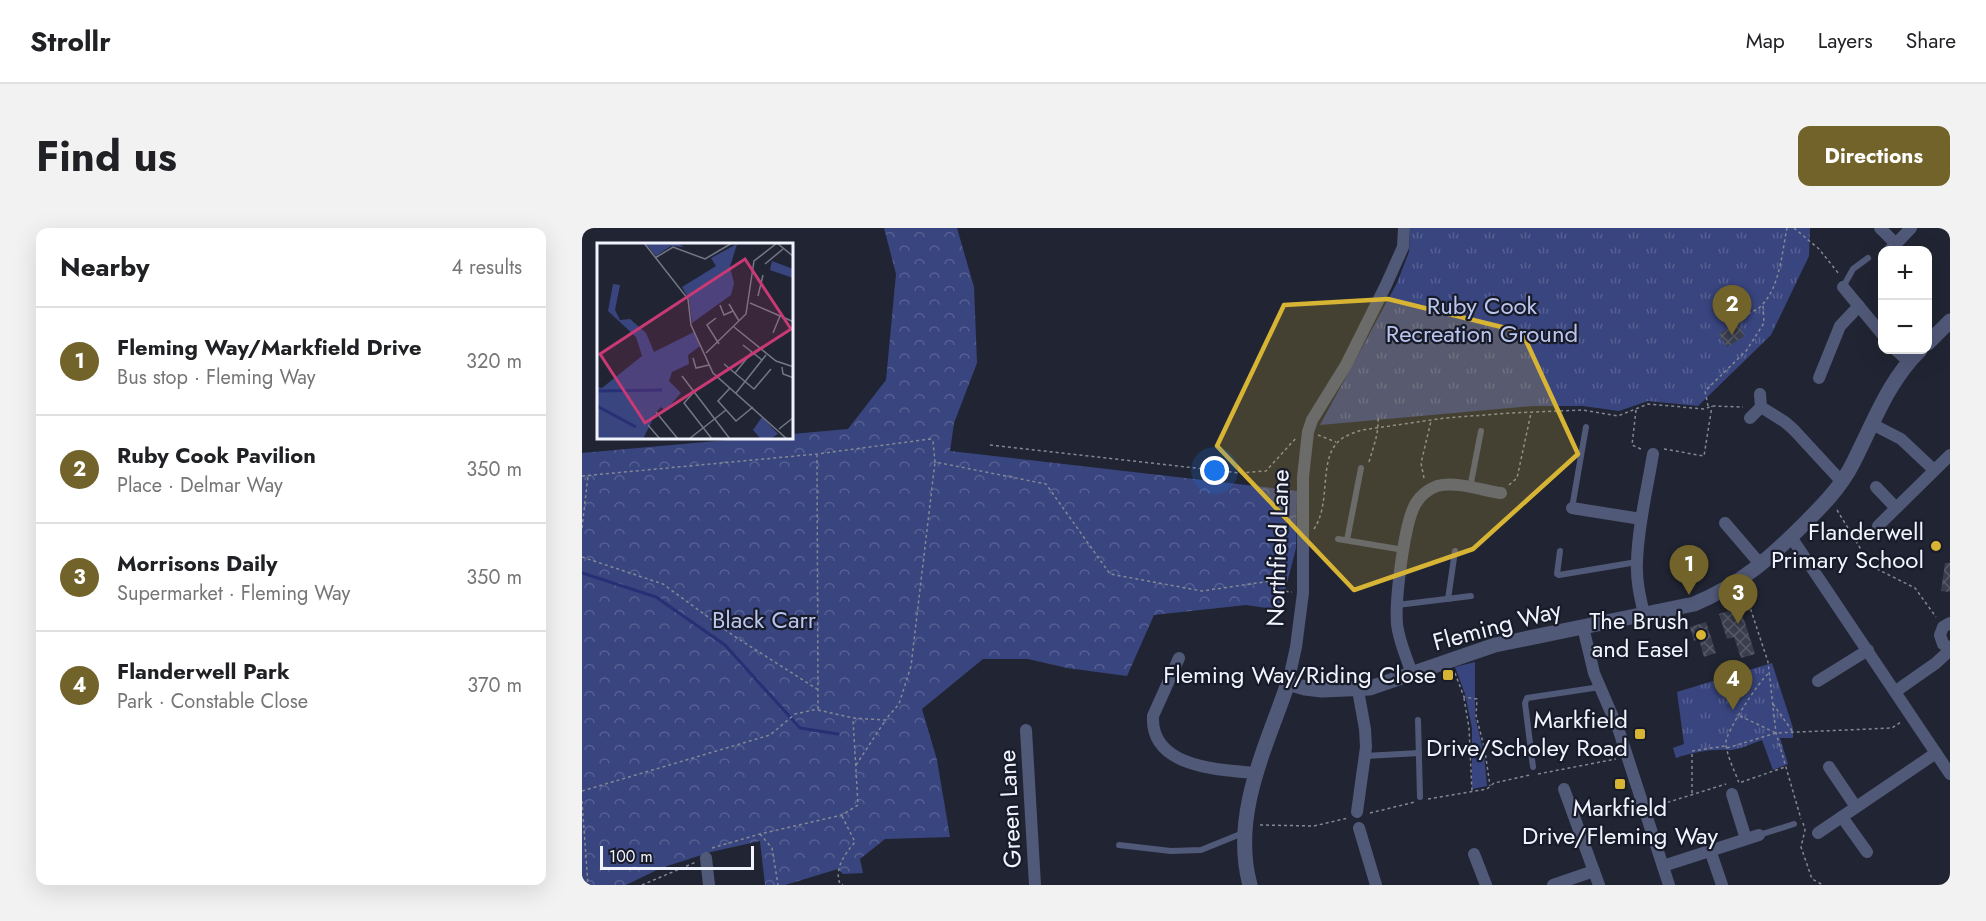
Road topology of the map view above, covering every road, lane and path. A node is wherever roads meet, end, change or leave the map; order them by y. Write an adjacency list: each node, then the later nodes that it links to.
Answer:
1 (1404, 228): 32 (street, Northfield Lane)
2 (1787, 228): 10 (path)
3 (1794, 228): 9 (path)
4 (1880, 228): 6 (street)
5 (1911, 228): 7 (street)
6 (1892, 246)
7 (1894, 246)
8 (1868, 258): 9 (lane)
9 (1844, 284): 11 (street)
10 (1763, 304): 12 (path); 22 (path)
11 (1859, 306): 14 (street); 19 (street)
12 (1748, 314)
13 (1950, 321): 15 (street)
14 (1878, 329)
15 (1932, 339)
16 (1900, 354): 18 (street)
17 (1916, 354): 18 (street, Fleming Way)
18 (1908, 361): 28 (street, Fleming Way)
19 (1819, 378)
20 (1761, 400): 21 (path); 26 (street); 43 (street)
21 (1712, 406): 22 (path); 36 (path)
22 (1708, 407): 23 (path)
23 (1636, 409): 24 (path); 36 (path)
24 (1531, 412): 27 (path); 47 (path)
25 (1378, 415): 30 (path)
26 (1750, 417)
27 (1431, 420): 30 (path); 46 (path)
28 (1872, 424): 40 (street); 43 (street, Fleming Way)
29 (1586, 427): 49 (lane)
30 (1379, 428): 33 (path); 39 (path)
31 (1481, 431): 45 (lane)
32 (1308, 432): 33 (path); 34 (path); 58 (street, Northfield Lane)
33 (1337, 442): 58 (path)
34 (990, 445)
35 (817, 454): 38 (path); 41 (path); 82 (path)
36 (1653, 454): 51 (street)
37 (1950, 455): 40 (street)
38 (935, 462): 66 (path); 91 (path)
39 (1361, 468): 57 (lane)
40 (1934, 470): 50 (street)
41 (588, 475): 42 (path); 54 (path)
42 (582, 476)
43 (1842, 482): 48 (street, Fleming Way)
44 (1876, 487): 50 (street)
45 (1470, 488): 46 (street); 47 (street)
46 (1426, 492): 59 (street)
47 (1501, 493)
48 (1828, 501): 55 (street, Fleming Way); 71 (path)
49 (1572, 508): 51 (street)
50 (1896, 508): 53 (street)
51 (1641, 519): 63 (street)
52 (1725, 524): 64 (street)
53 (1878, 526)
54 (582, 528)
55 (1791, 537): 64 (street, Fleming Way); 74 (street)
56 (1338, 538): 57 (lane)
57 (1347, 540): 59 (lane)
58 (1303, 544): 66 (street, Northfield Lane)
59 (1404, 550): 69 (street)
60 (1455, 551): 68 (lane)
61 (1560, 551): 63 (lane)
62 (582, 556): 82 (path)
63 (1637, 562): 70 (street)
64 (1761, 565): 65 (street, Fleming Way)
65 (1741, 580): 70 (street, Fleming Way); 78 (path)
66 (1303, 593): 80 (street, Northfield Lane)
67 (1471, 596): 68 (lane)
68 (1448, 599): 69 (lane)
69 (1397, 605): 77 (street)
70 (1644, 614): 72 (street, Fleming Way)
71 (1947, 625): 73 (street)
72 (1583, 627): 76 (street, Fleming Way); 81 (street)
73 (1950, 649): 84 (street)
74 (1868, 650): 79 (street); 84 (street)
75 (1179, 658): 105 (street)
76 (1450, 660): 77 (street, Fleming Way); 85 (path)
77 (1412, 673): 83 (street, Fleming Way)
78 (1769, 674): 86 (path); 89 (path)
79 (1818, 681)
80 (1288, 683): 83 (street, Fleming Way); 105 (street, Northfield Lane)
81 (1600, 687): 100 (street); 102 (lane)
82 (818, 689): 87 (path)
83 (1358, 690): 99 (street)
84 (1896, 692): 88 (street)
85 (1464, 697): 108 (path); 111 (path)
86 (1772, 704): 94 (path); 95 (path)
87 (818, 710): 90 (path); 110 (path)
88 (1911, 714): 94 (path); 98 (street)
89 (1739, 716): 95 (path); 96 (path)
90 (853, 718): 91 (path); 101 (path)
91 (885, 720): 101 (path)
92 (1418, 720): 97 (lane)
93 (1026, 730): 141 (street, Green Lane)
94 (1794, 732): 95 (path)
95 (1776, 733): 96 (path); 103 (path)
96 (1727, 747): 107 (path); 113 (path)
97 (1419, 753): 99 (lane); 114 (lane)
98 (1936, 753): 106 (street); 117 (street)
99 (1364, 756): 121 (street)
100 (1626, 757): 108 (path); 118 (street)
101 (856, 766): 120 (path)
102 (1533, 767)
103 (1786, 767): 107 (path); 149 (path)
104 (1829, 767): 117 (street)
105 (1256, 773): 125 (street, Northfield Lane)
106 (1950, 774)
107 (1738, 780): 113 (path)
108 (1490, 786): 111 (path)
109 (1564, 789): 135 (street)
110 (582, 791)
111 (1472, 792): 114 (path)
112 (1732, 794): 128 (street)
113 (1692, 795): 118 (path)
114 (1423, 799)
115 (582, 801): 136 (path)
116 (1414, 803): 119 (path)
117 (1856, 807): 122 (street)
118 (1645, 810): 134 (street)
119 (1370, 813)
120 (842, 815): 127 (path); 140 (path)
121 (1352, 815): 125 (path)
122 (1842, 817): 126 (street); 131 (street)
123 (1794, 824): 128 (lane)
124 (1359, 828): 143 (street)
125 (1244, 829): 129 (lane); 142 (street, Northfield Lane)
126 (1818, 833)
127 (760, 834): 133 (path); 139 (path)
128 (1752, 837): 130 (street)
129 (1119, 845)
130 (1710, 850): 134 (street); 148 (street)
131 (1867, 852)
132 (1474, 854): 144 (street)
133 (706, 858): 137 (path); 138 (street)
134 (1663, 866): 147 (street)
135 (1594, 872): 145 (street); 146 (street)
136 (588, 885)
137 (642, 885)
138 (708, 885)
139 (778, 885)
140 (843, 885)
141 (1035, 885)
142 (1250, 885)
143 (1376, 885)
144 (1486, 885)
145 (1553, 885)
146 (1599, 885)
147 (1669, 885)
148 (1722, 885)
149 (1823, 885)

